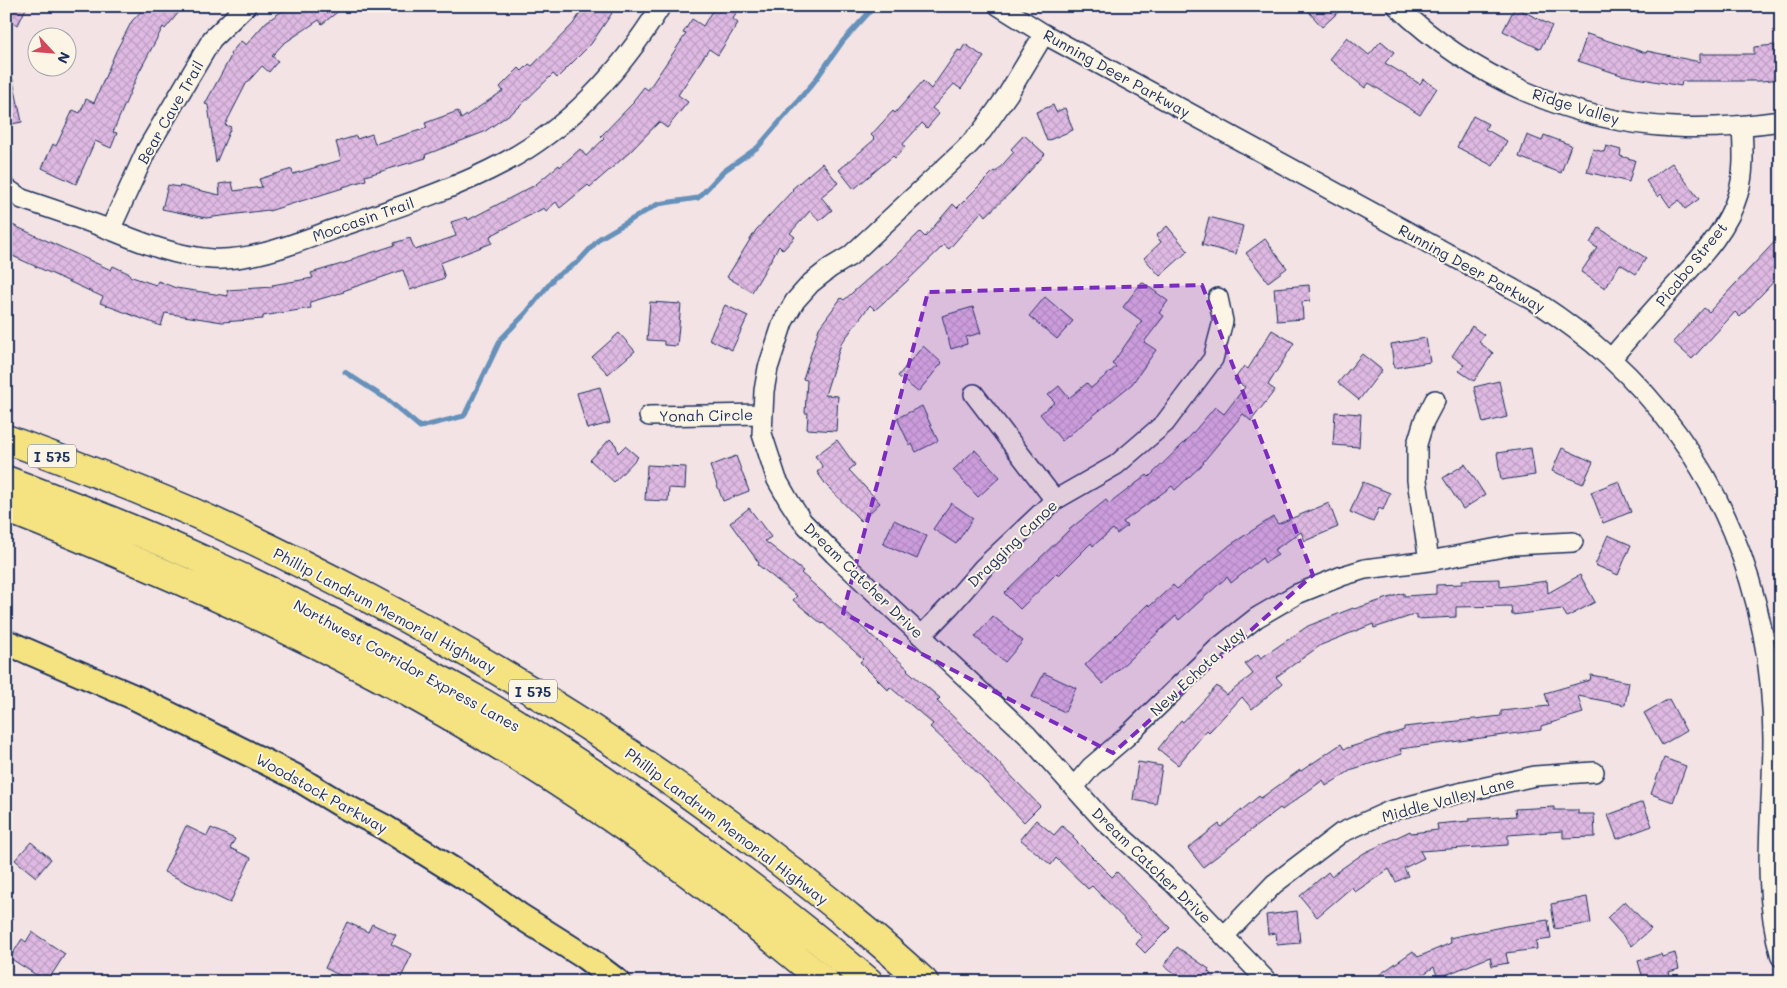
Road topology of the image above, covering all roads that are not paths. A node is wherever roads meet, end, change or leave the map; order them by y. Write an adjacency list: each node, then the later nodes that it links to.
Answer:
1 (246, 6): 9 (street, Bear Cave Trail)
2 (661, 6): 9 (street, Moccasin Trail)
3 (999, 6): 5 (street, Running Deer Parkway)
4 (1397, 6): 7 (street, Ridge Valley)
5 (1044, 34): 11 (street, Running Deer Parkway); 14 (street, Dream Catcher Drive)
6 (1781, 121): 7 (street, Ridge Valley)
7 (1742, 126): 11 (street, Picabo Street)
8 (6, 188): 9 (street, Moccasin Trail)
9 (110, 230)
10 (1218, 298): 18 (street, Dragging Canoe)
11 (1611, 358): 27 (street, Running Deer Parkway)
12 (974, 394): 18 (street)
13 (1435, 400): 21 (street)
14 (763, 414): 15 (street, Yonah Circle); 22 (street, Dream Catcher Drive)
15 (649, 416)
16 (6, 439): 31 (highway, Phillip Landrum Memorial Highway / I 575)
17 (6, 480): 30 (highway, Northwest Corridor Express Lanes)
18 (1055, 500): 22 (street, Dragging Canoe)
19 (6, 508): 29 (highway)
20 (1573, 542): 21 (street, New Echota Way)
21 (1429, 561): 25 (street, New Echota Way)
22 (921, 636): 25 (street, Dream Catcher Drive)
23 (6, 642): 28 (main road, Woodstock Parkway)
24 (1594, 772): 26 (street, Middle Valley Lane)
25 (1074, 787): 26 (street, Dream Catcher Drive)
26 (1224, 936): 32 (street, Dream Catcher Drive)
27 (1781, 957)
28 (618, 982)
29 (825, 982)
30 (869, 982)
31 (924, 982)
32 (1268, 982)

